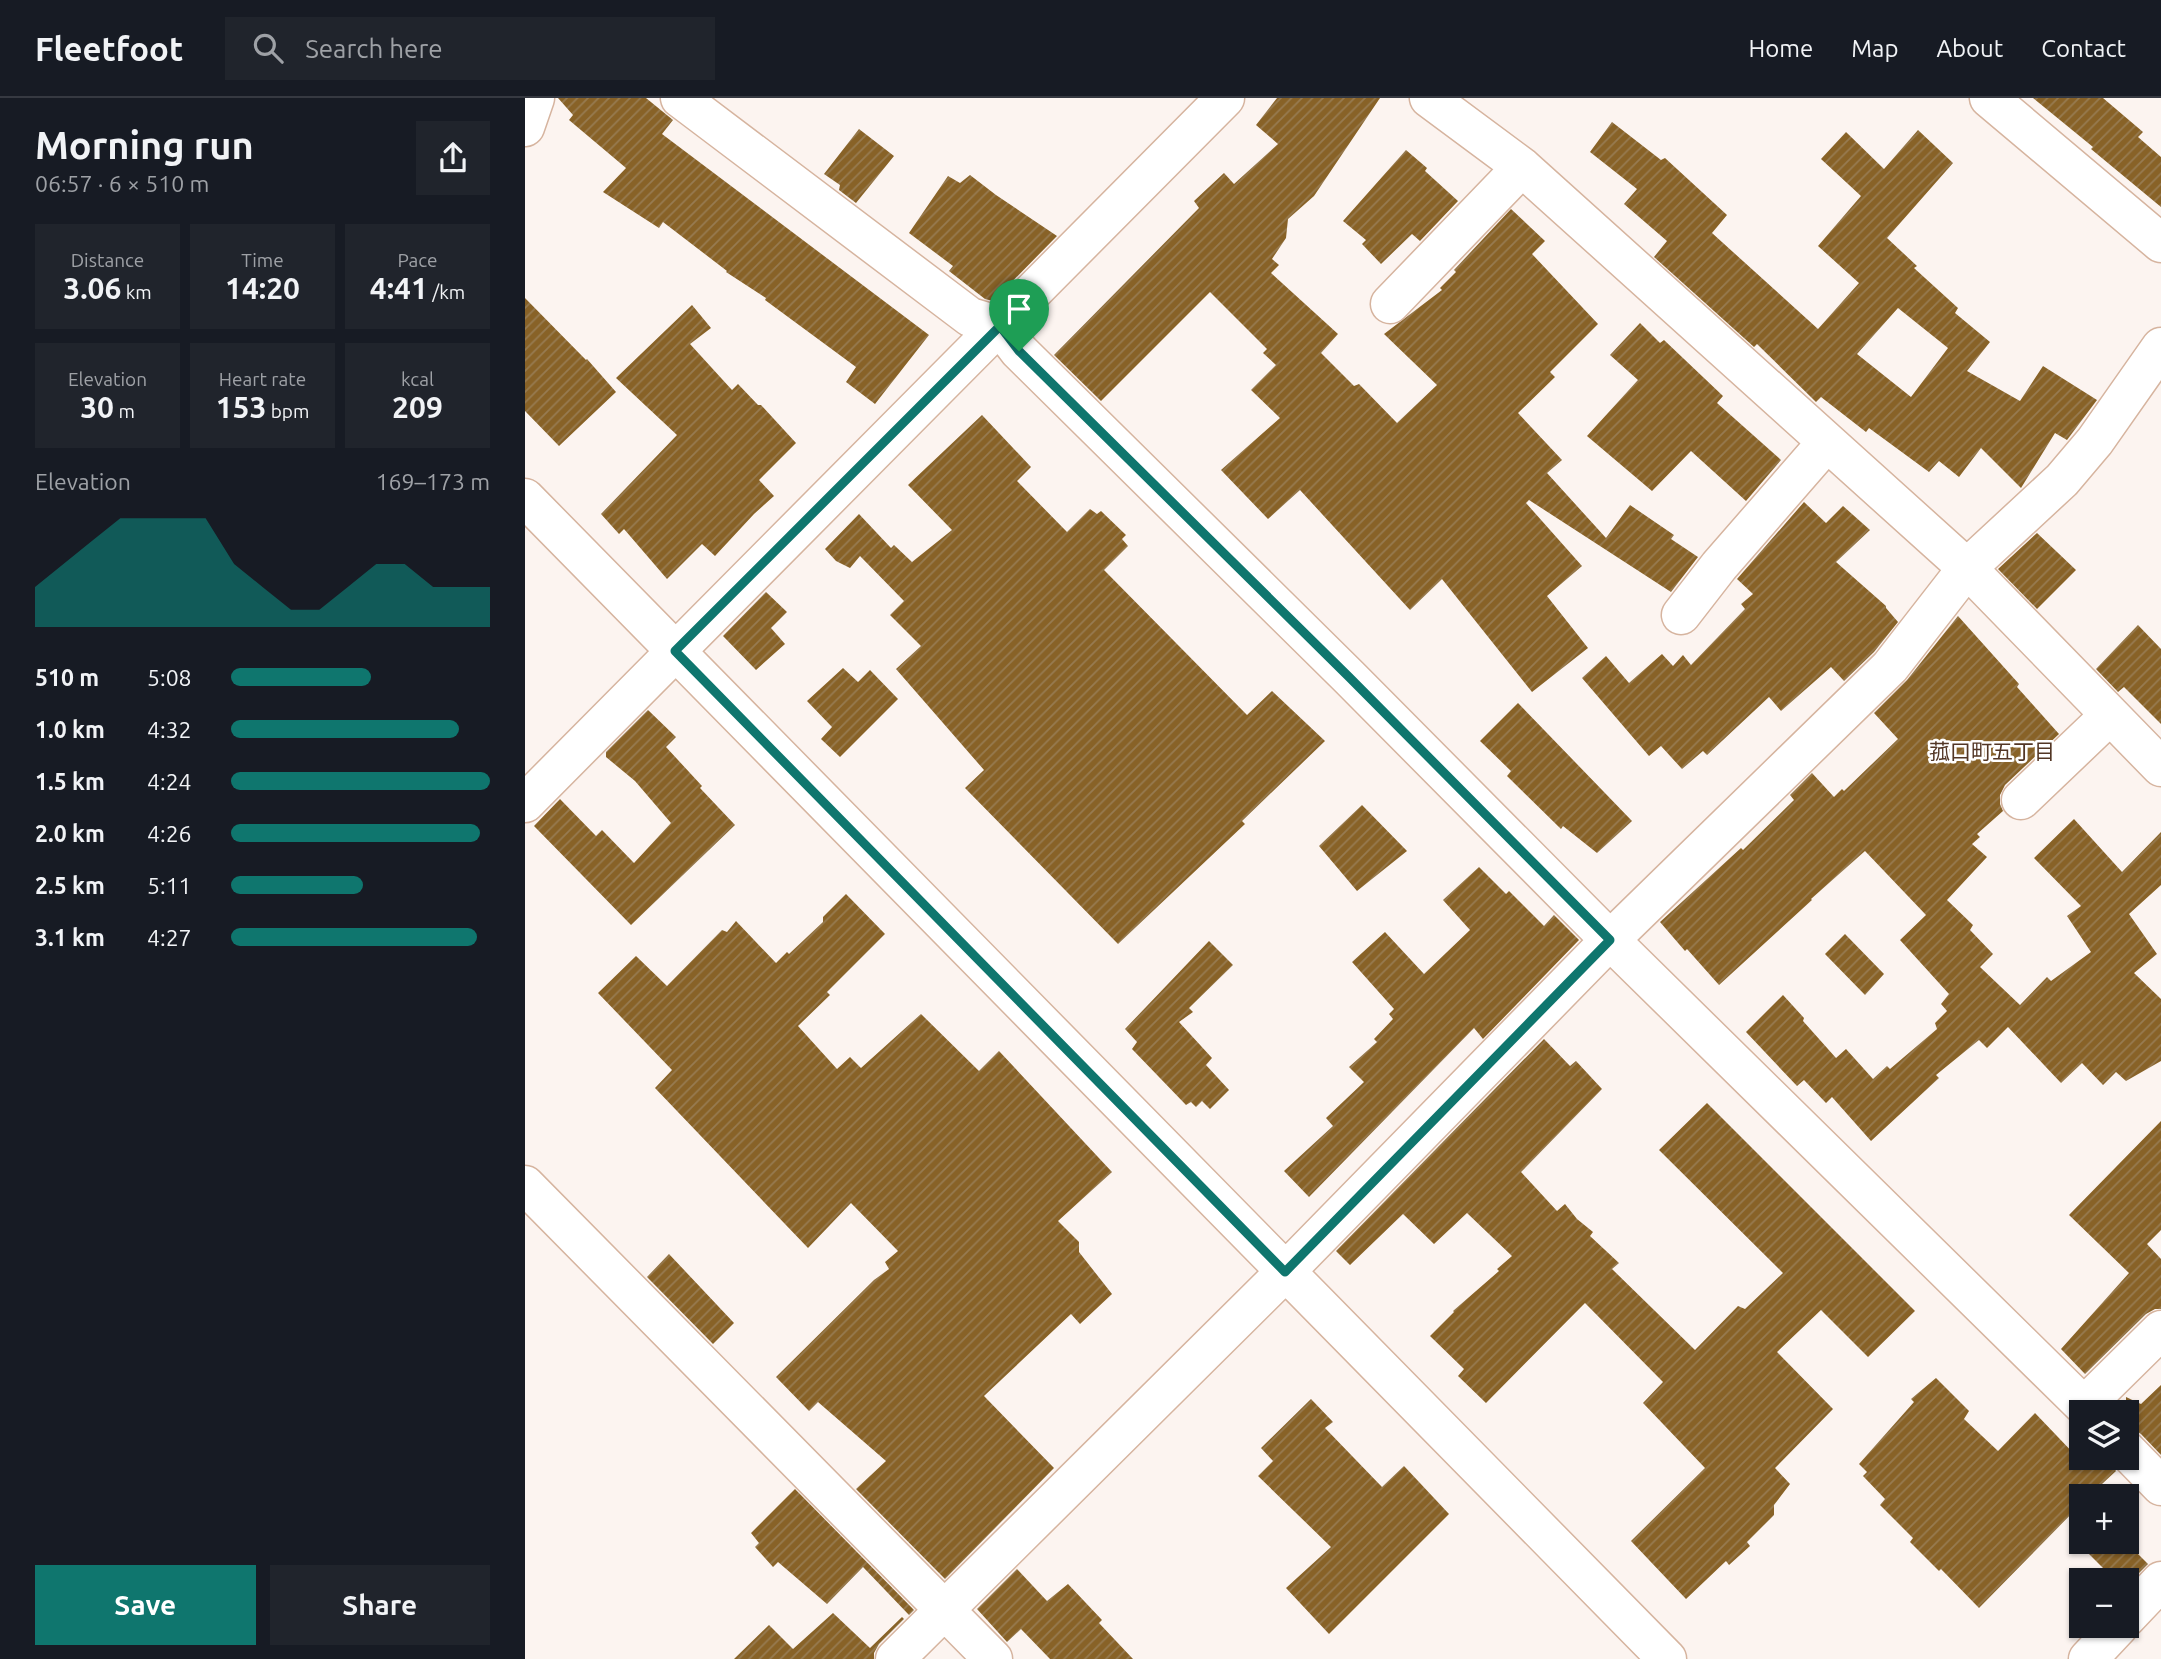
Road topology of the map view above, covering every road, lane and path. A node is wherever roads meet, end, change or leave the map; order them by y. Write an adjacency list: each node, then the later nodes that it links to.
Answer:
1 (535, 98): 6 (street)
2 (680, 98): 10 (street)
3 (1225, 98): 10 (street)
4 (1429, 98): 7 (street)
5 (1990, 98): 8 (street)
6 (525, 127)
7 (1522, 167): 9 (street); 12 (street)
8 (2161, 243)
9 (1391, 304)
10 (1000, 326): 16 (street); 21 (street)
11 (2161, 347): 14 (street)
12 (1827, 442): 14 (street); 15 (street)
13 (525, 498): 16 (street)
14 (1967, 568): 17 (street); 21 (street)
15 (1681, 615)
16 (675, 651): 20 (street); 23 (street)
17 (2110, 715): 18 (street); 19 (street)
18 (2161, 767)
19 (2021, 800)
20 (525, 803)
21 (1610, 940): 23 (street); 25 (street)
22 (525, 1185): 31 (street)
23 (1285, 1272): 31 (street); 35 (street)
24 (2161, 1330): 26 (street)
25 (2078, 1400)
26 (2095, 1400)
27 (2139, 1463): 28 (street)
28 (2161, 1486)
29 (2161, 1581): 30 (street)
30 (2139, 1604)
31 (944, 1609): 33 (street); 34 (street)
32 (2108, 1638): 36 (street)
33 (895, 1659)
34 (993, 1659)
35 (1667, 1659)
36 (2088, 1659)

